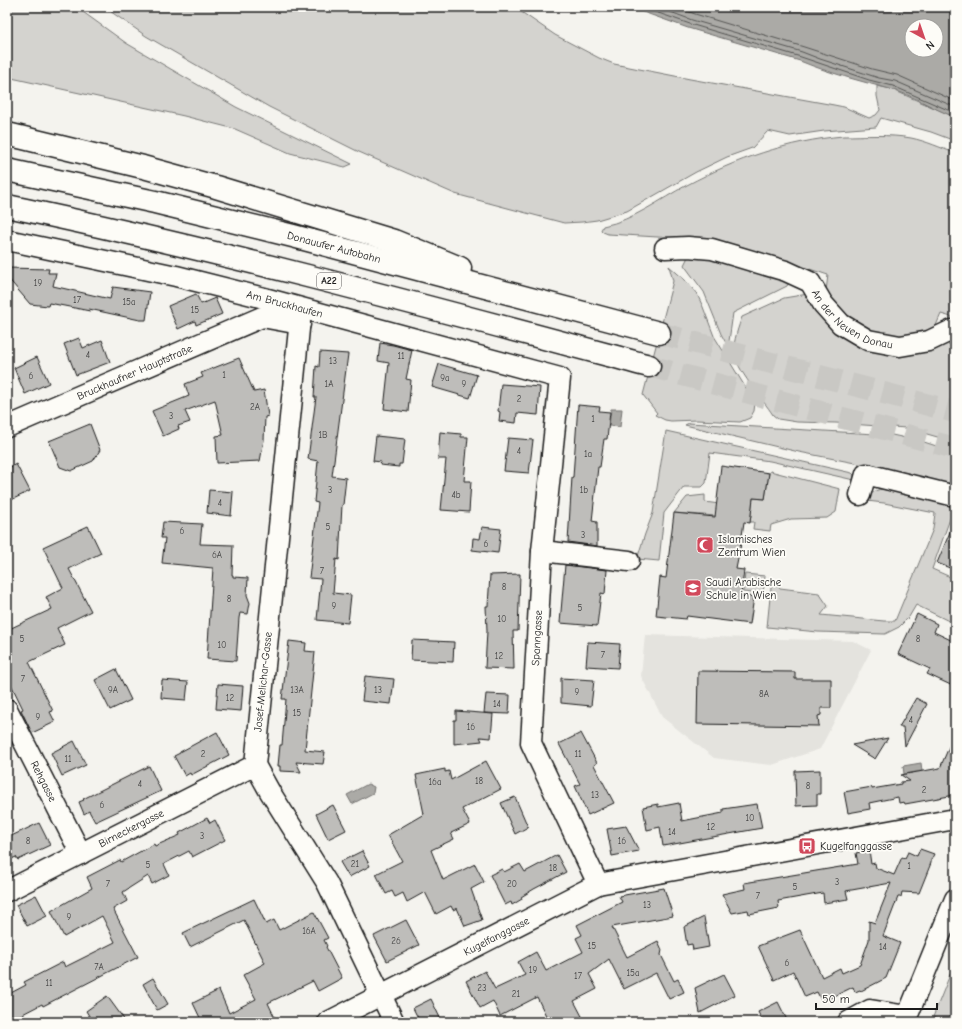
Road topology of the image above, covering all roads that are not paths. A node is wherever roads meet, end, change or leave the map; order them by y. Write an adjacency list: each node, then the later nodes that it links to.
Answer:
1 (7, 134): 6 (highway)
2 (7, 170): 6 (highway, Donauufer Autobahn)
3 (7, 206): 11 (highway, A22)
4 (7, 240): 7 (street, Am Bruckhaufen)
5 (665, 248): 9 (street, An der Neuen Donau)
6 (550, 304): 10 (highway, Donauufer Autobahn)
7 (263, 308): 8 (street); 13 (street, Bruckhaufner Hauptstraße)
8 (300, 316): 12 (street, Am Bruckhaufen); 19 (street, Josef-Melichar-Gasse)
9 (955, 331)
10 (659, 333)
11 (649, 366)
12 (560, 378): 16 (street, Spanngasse)
13 (7, 427)
14 (860, 495): 15 (street)
15 (955, 496)
16 (542, 551): 17 (street); 22 (street, Spanngasse)
17 (629, 561)
18 (7, 709): 21 (street, Rehgasse)
19 (255, 765): 21 (street, Birneckergasse); 25 (street)
20 (955, 819): 22 (street, Kugelfanggasse)
21 (81, 854): 23 (street, Birneckergasse)
22 (598, 884): 25 (street, Kugelfanggasse)
23 (7, 891)
24 (955, 899): 26 (street)
25 (381, 995): 27 (street, Kugelfanggasse); 28 (street)
26 (906, 1019): 29 (street)
27 (328, 1022)
28 (394, 1022)
29 (848, 1022)

